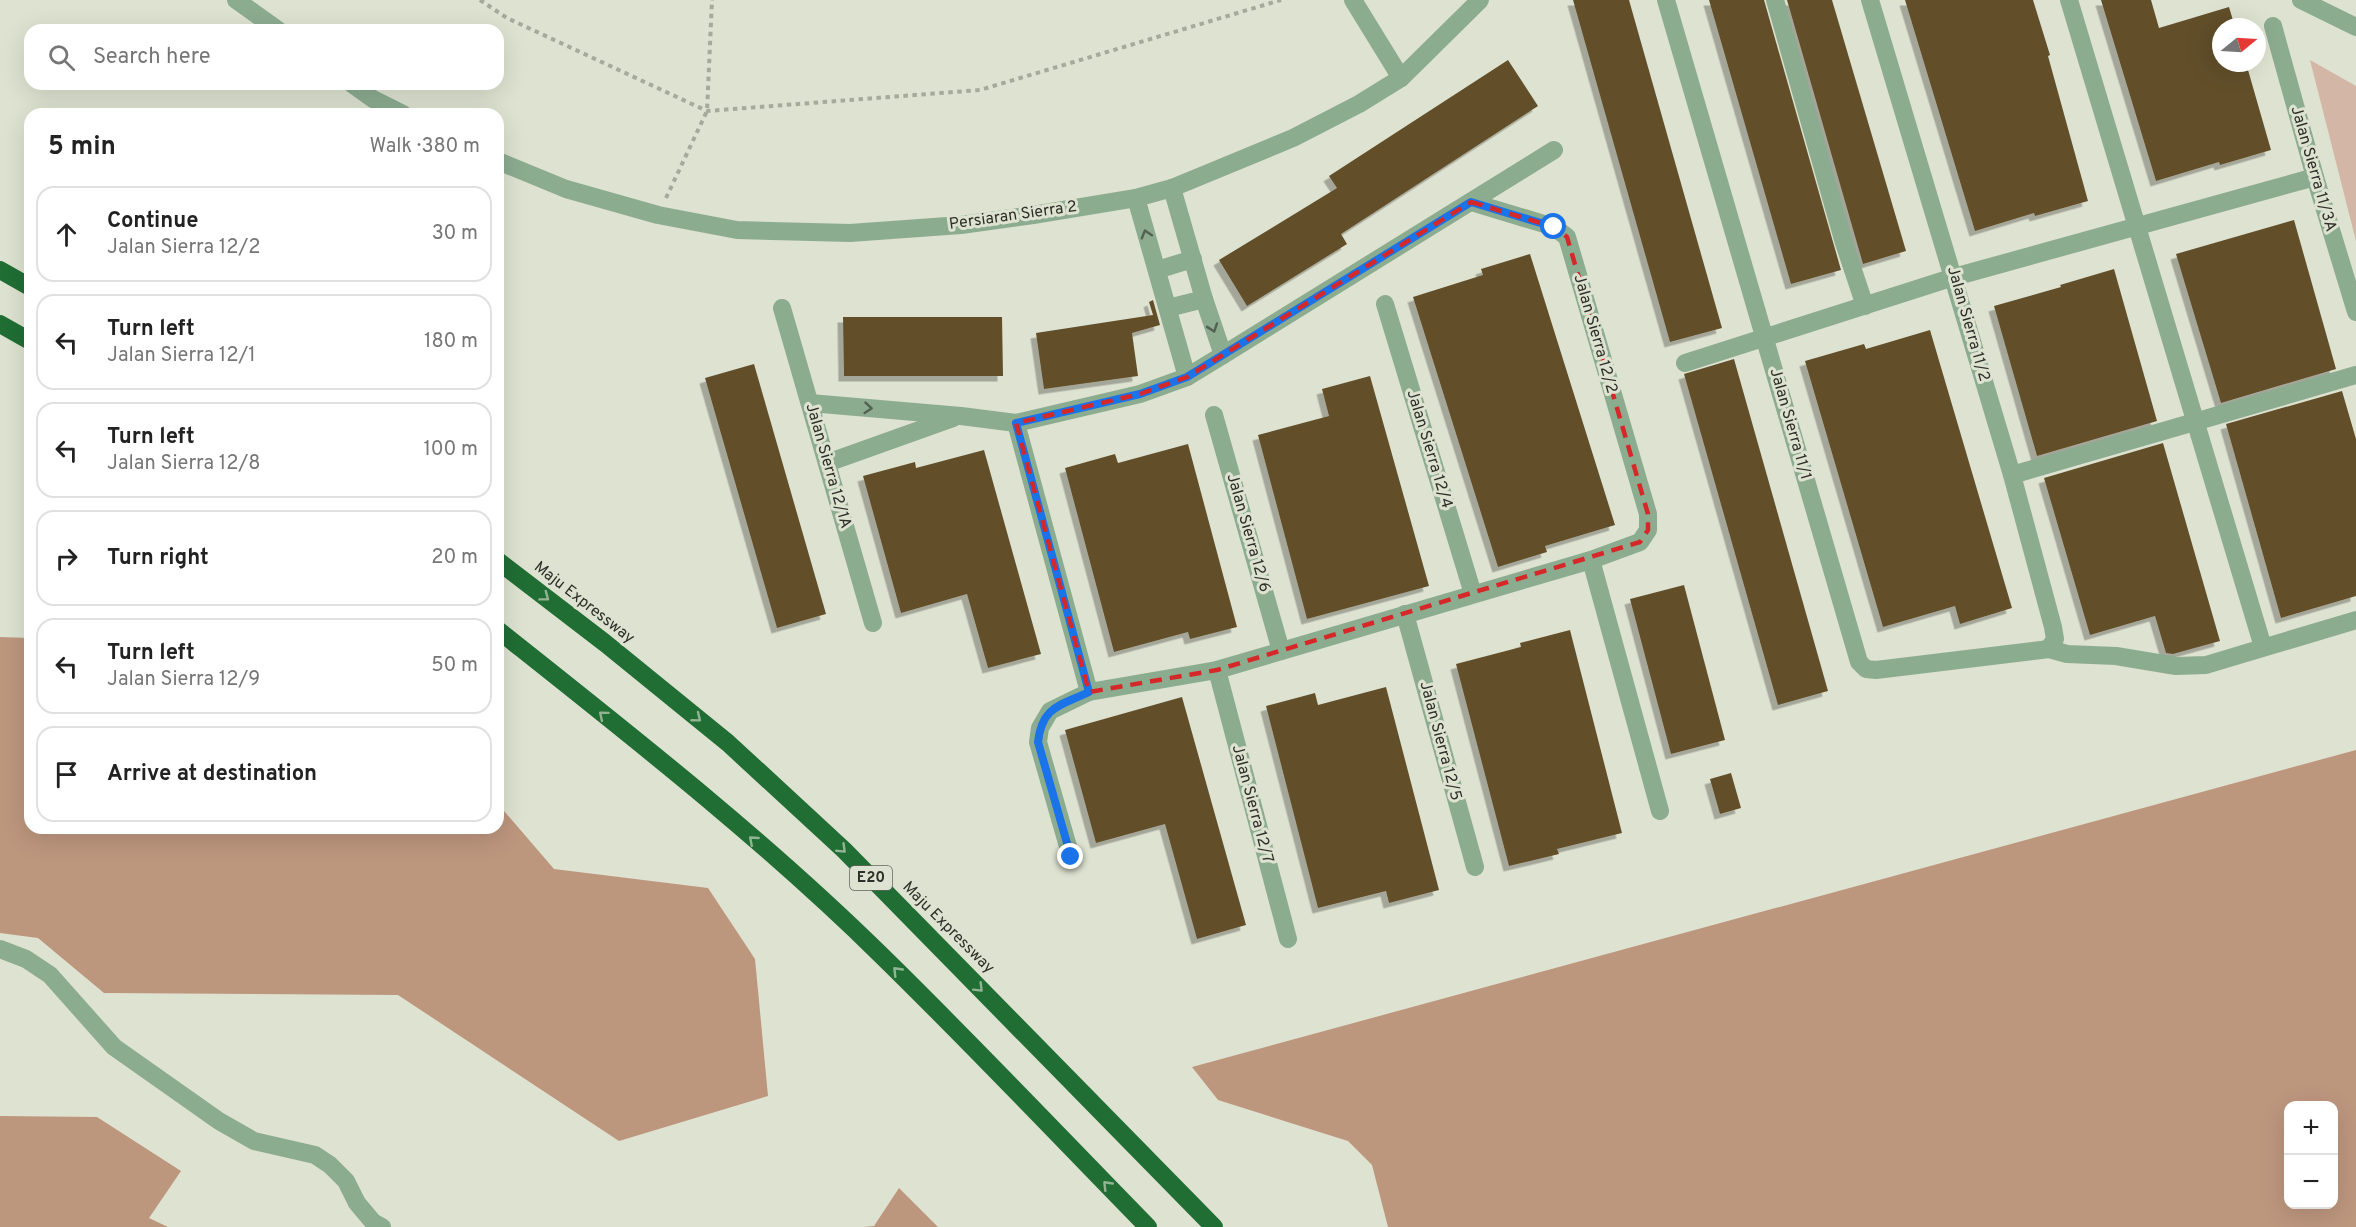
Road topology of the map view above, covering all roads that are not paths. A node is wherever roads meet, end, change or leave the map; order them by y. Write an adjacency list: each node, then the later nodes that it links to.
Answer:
1 (236, 0): 9 (street)
2 (1480, 0): 12 (street, Persiaran Sierra 2)
3 (1666, 0): 35 (street, Jalan Sierra 11/1)
4 (1775, 0): 29 (street)
5 (1870, 0): 25 (street, Jalan Sierra 11/2)
6 (2070, 0): 21 (street)
7 (2301, 0): 11 (street)
8 (1355, 3): 12 (street)
9 (270, 24)
10 (2273, 26): 17 (street, Jalan Sierra 11/3A)
11 (2356, 27)
12 (1401, 78): 18 (street, Persiaran Sierra 2)
13 (360, 90): 14 (street)
14 (391, 108)
15 (1554, 150): 20 (street)
16 (504, 163): 19 (street, Persiaran Sierra 2)
17 (2314, 177): 21 (street); 32 (street, Jalan Sierra 11/3A)
18 (1173, 188): 19 (street, Persiaran Sierra 2); 22 (street)
19 (1136, 198): 24 (street, one-way to 19)
20 (1471, 202): 36 (street); 47 (street, Jalan Sierra 12/2)
21 (2137, 225): 25 (street); 43 (street)
22 (1192, 259): 24 (street); 27 (street)
23 (0, 270): 26 (highway)
24 (1157, 270): 31 (street)
25 (1954, 277): 29 (street); 46 (street, Jalan Sierra 11/2)
26 (24, 284)
27 (1204, 299): 31 (street); 36 (street, one-way to 36)
28 (1385, 304): 49 (street, Jalan Sierra 12/4)
29 (1865, 306): 35 (street)
30 (782, 308): 40 (street, Jalan Sierra 12/1A)
31 (1168, 308): 39 (street)
32 (2356, 312)
33 (0, 324): 34 (highway)
34 (24, 338)
35 (1765, 339): 37 (street); 55 (street, Jalan Sierra 11/1)
36 (1223, 356): 39 (street)
37 (1685, 363)
38 (2356, 375): 43 (street)
39 (1187, 377): 44 (street)
40 (810, 403): 42 (street, one-way to 42); 45 (street, Jalan Sierra 12/1A)
41 (1214, 415): 56 (street, Jalan Sierra 12/6)
42 (961, 416): 44 (street); 45 (street)
43 (2195, 420): 46 (street); 54 (street)
44 (1016, 423): 58 (street)
45 (827, 463): 52 (street, Jalan Sierra 12/1A)
46 (2012, 475): 55 (street, Jalan Sierra 11/2)
47 (1591, 560): 49 (street); 59 (street)
48 (504, 566): 66 (highway, Maju Expressway / E20, one-way to 66)
49 (1473, 594): 50 (street)
50 (1405, 614): 56 (street); 61 (street, Jalan Sierra 12/5)
51 (2356, 620): 54 (street, Jalan Sierra 11/1)
52 (873, 623)
53 (504, 635): 65 (highway, one-way to 53)
54 (2263, 647): 55 (street, Jalan Sierra 11/1)
55 (2049, 649)
56 (1281, 651): 57 (street)
57 (1217, 669): 58 (street); 62 (street, Jalan Sierra 12/7)
58 (1089, 692): 60 (street)
59 (1660, 811)
60 (1071, 857)
61 (1474, 867)
62 (1288, 939)
63 (0, 949): 64 (street)
64 (382, 1227)
65 (1148, 1227)
66 (1214, 1227)

